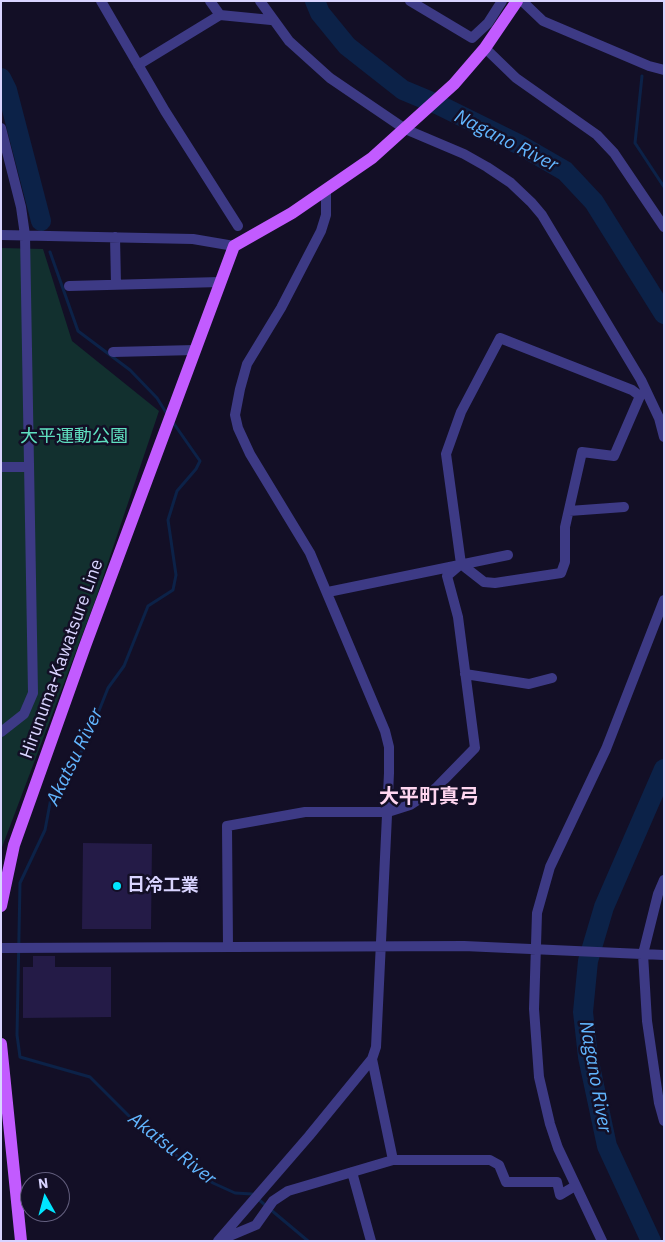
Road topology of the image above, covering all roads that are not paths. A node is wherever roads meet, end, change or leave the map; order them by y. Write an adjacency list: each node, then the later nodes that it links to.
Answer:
1 (101, 1): 11 (street)
2 (210, 1): 8 (street)
3 (260, 1): 9 (street)
4 (410, 1): 5 (street)
5 (502, 1)
6 (518, 1): 10 (main road)
7 (522, 1): 12 (street)
8 (220, 15): 9 (street); 11 (street)
9 (271, 20): 13 (street)
10 (483, 52): 13 (main road); 17 (street)
11 (138, 65): 16 (street)
12 (664, 70)
13 (408, 127): 15 (main road); 27 (street)
14 (1, 128): 19 (street)
15 (326, 192): 21 (main road); 34 (street)
16 (238, 226)
17 (664, 227)
18 (1, 235): 19 (street)
19 (25, 235): 20 (street); 29 (street)
20 (115, 237): 21 (street); 23 (street)
21 (234, 246): 22 (main road)
22 (220, 282): 23 (street); 25 (main road)
23 (116, 284): 24 (street)
24 (69, 286)
25 (195, 350): 26 (street); 41 (main road, Hirunuma-Kawatsure Line)
26 (113, 352)
27 (664, 437)
28 (1, 467): 29 (street)
29 (28, 467): 38 (street)
30 (624, 507): 31 (street)
31 (569, 511): 33 (street); 33 (street)
32 (508, 555): 33 (street)
33 (461, 564): 34 (street); 36 (street)
34 (328, 592): 39 (street)
35 (664, 600): 45 (street)
36 (465, 674): 37 (street); 39 (street)
37 (552, 678)
38 (1, 732)
39 (388, 812): 42 (street); 43 (street)
40 (664, 880): 46 (street)
41 (1, 906)
42 (228, 947): 43 (street); 44 (street)
43 (382, 947): 45 (street); 49 (street)
44 (1, 948)
45 (535, 948): 46 (street); 54 (street)
46 (643, 954): 47 (street); 51 (street)
47 (664, 955)
48 (1, 1044): 50 (main road)
49 (372, 1059): 52 (street); 56 (street)
50 (2, 1061): 55 (main road)
51 (664, 1121)
52 (393, 1160): 53 (street); 54 (street)
53 (352, 1172): 56 (street); 57 (street)
54 (575, 1186): 58 (street)
55 (21, 1241)
56 (218, 1241)
57 (371, 1241)
58 (602, 1241)

